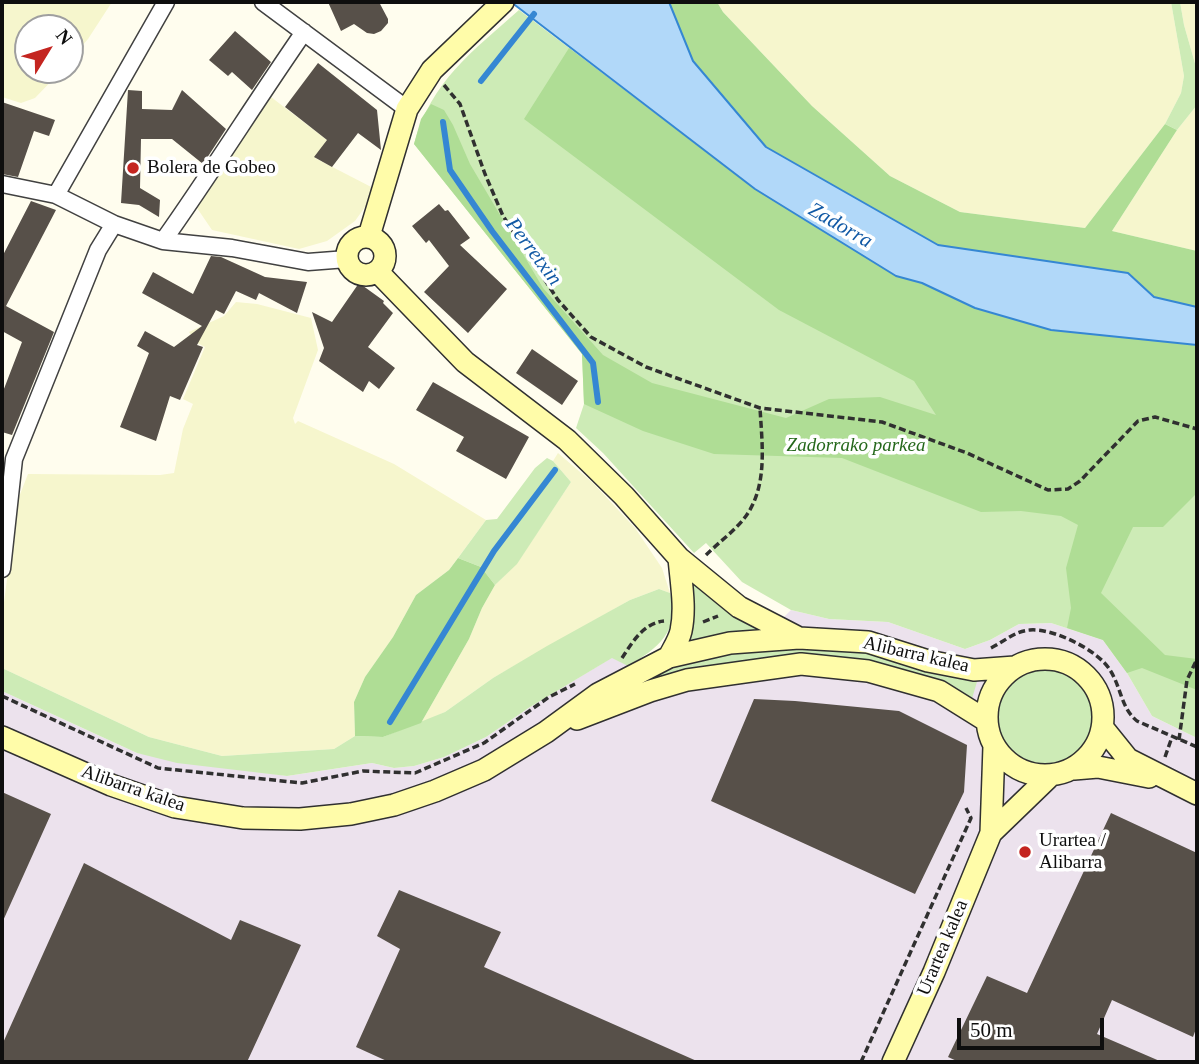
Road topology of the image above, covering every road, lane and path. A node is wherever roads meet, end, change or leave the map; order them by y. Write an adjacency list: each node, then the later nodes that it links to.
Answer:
1 (166, 2): 8 (street)
2 (263, 2): 4 (street)
3 (496, 9): 5 (street)
4 (304, 33): 6 (street); 11 (street)
5 (432, 70): 6 (street); 14 (path)
6 (407, 109): 10 (street)
7 (2, 184): 8 (street)
8 (56, 195): 9 (street)
9 (114, 225): 11 (street); 17 (street)
10 (369, 236): 12 (street); 13 (street)
11 (163, 241): 12 (street)
12 (347, 259): 13 (street)
13 (378, 272): 16 (street)
14 (760, 408): 15 (path); 16 (path)
15 (1197, 429)
16 (686, 564): 18 (street); 19 (street)
17 (2, 569)
18 (799, 638): 19 (street, Alibarra kalea); 21 (street, Alibarra kalea)
19 (669, 657): 24 (street, Alibarra kalea)
20 (1197, 659): 27 (path)
21 (1015, 667): 22 (street); 23 (street)
22 (987, 721): 24 (street, Alibarra kalea); 26 (street)
23 (1103, 728): 28 (street); 30 (street)
24 (546, 732): 25 (street, Alibarra kalea)
25 (2, 737)
26 (994, 746): 29 (street); 33 (street, Urartea kalea)
27 (1197, 747)
28 (1074, 769): 29 (street); 30 (street)
29 (1050, 776): 33 (street, Urartea kalea)
30 (1168, 780): 31 (street)
31 (1197, 794)
32 (966, 808): 34 (path)
33 (991, 833): 35 (street, Urartea kalea)
34 (861, 1062)
35 (893, 1062)

